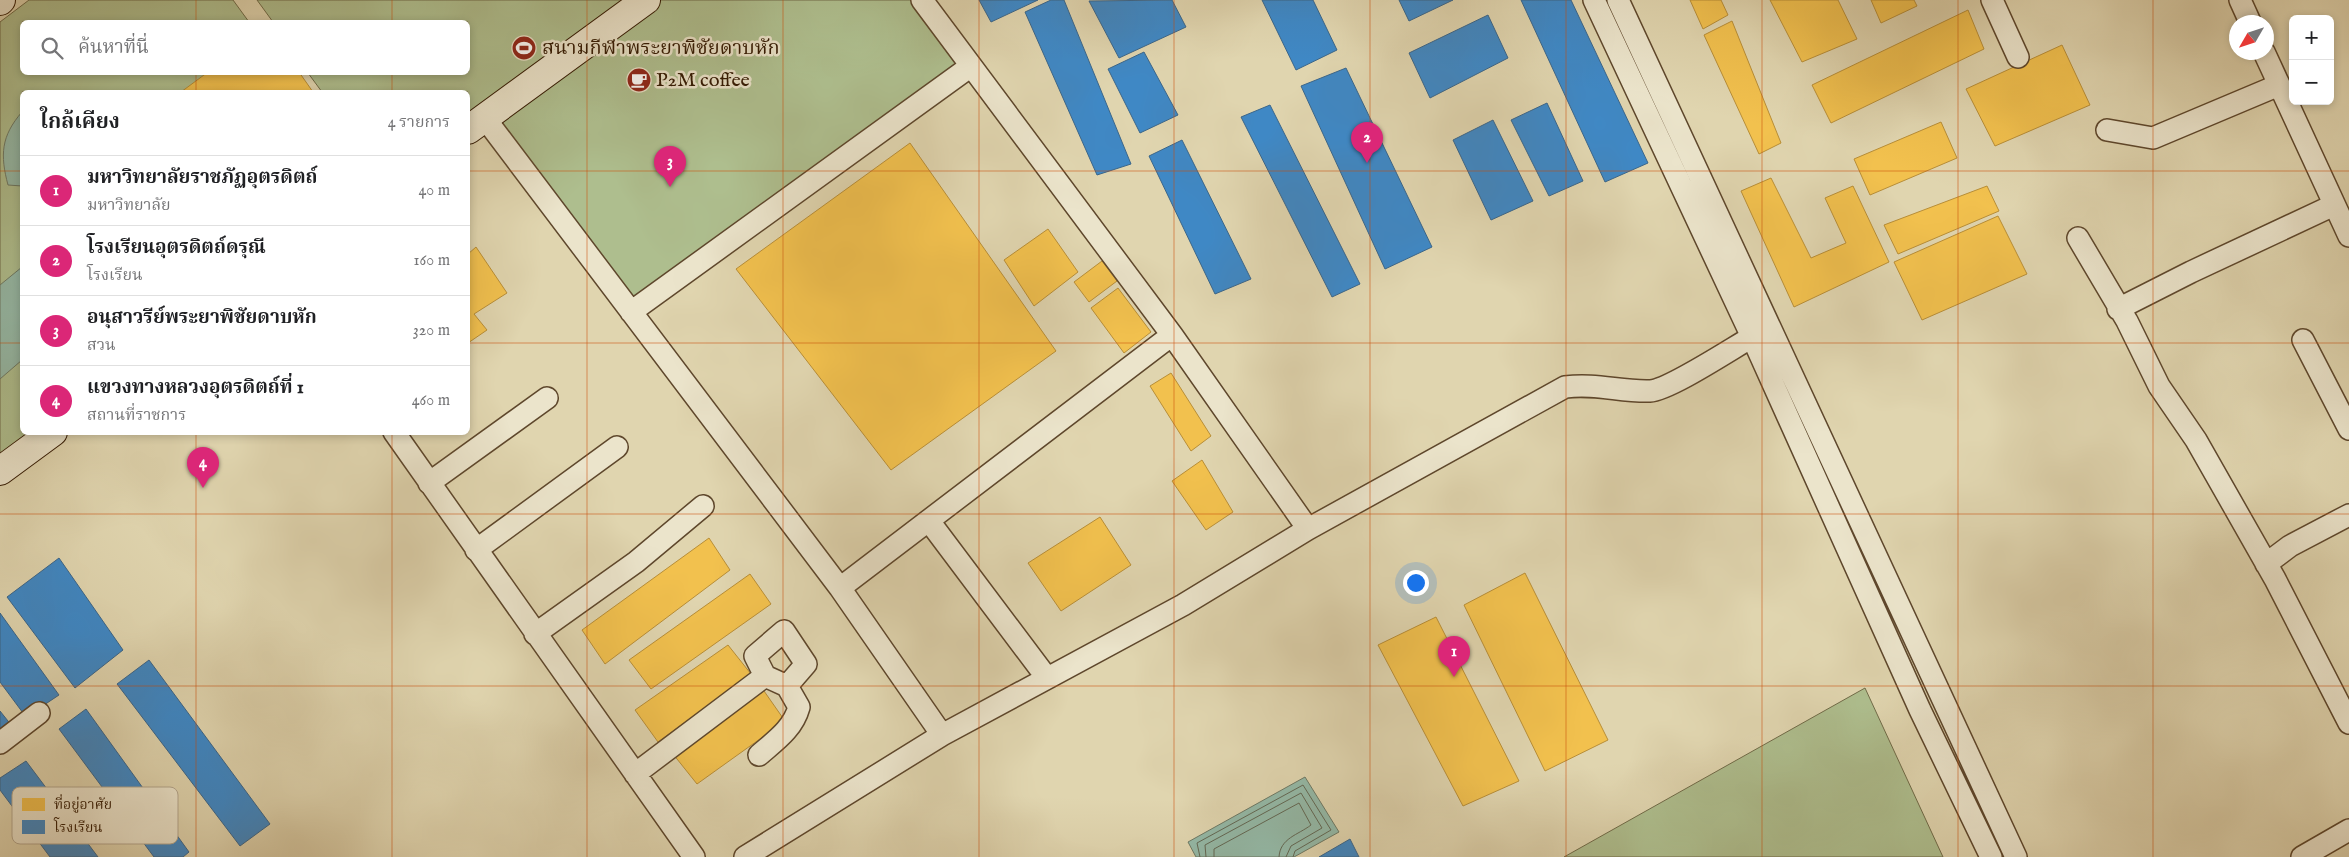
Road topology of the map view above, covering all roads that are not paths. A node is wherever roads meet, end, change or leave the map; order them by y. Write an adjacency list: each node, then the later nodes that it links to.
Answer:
1 (646, 0): 12 (main road)
2 (922, 0): 10 (street)
3 (1594, 0): 20 (street)
4 (1618, 0): 40 (street)
5 (1992, 0): 8 (street)
6 (2240, 0): 7 (street)
7 (2247, 15)
8 (2018, 57)
9 (2267, 60): 11 (street)
10 (971, 66): 18 (street); 19 (street)
11 (2278, 85): 13 (street); 14 (street)
12 (476, 123): 18 (street)
13 (2107, 130)
14 (2334, 205): 15 (street); 17 (street)
15 (2349, 236)
16 (2078, 238): 17 (street)
17 (2118, 309): 34 (street)
18 (631, 312): 35 (street)
19 (1172, 335): 31 (street); 32 (street)
20 (1752, 337): 32 (street); 41 (street)
21 (2303, 340): 23 (street)
22 (547, 398): 28 (street)
23 (2349, 429)
24 (49, 435): 27 (main road)
25 (396, 435): 28 (street)
26 (618, 447): 33 (street)
27 (0, 470)
28 (429, 482): 33 (street)
29 (704, 506): 36 (street)
30 (2349, 515): 34 (street)
31 (929, 521): 35 (street); 38 (street)
32 (1308, 529): 38 (street)
33 (476, 550): 36 (street)
34 (2266, 564): 43 (street)
35 (840, 588): 44 (street)
36 (535, 634): 47 (street)
37 (765, 676): 39 (street); 39 (street); 47 (street)
38 (1047, 678): 44 (street)
39 (787, 686): 46 (street)
40 (1942, 700): 41 (street); 52 (street)
41 (1920, 710): 51 (street)
42 (39, 714): 45 (street)
43 (2349, 723)
44 (942, 735): 50 (street)
45 (0, 743)
46 (759, 755)
47 (635, 774): 49 (street)
48 (2349, 830): 53 (street)
49 (694, 857)
50 (744, 857)
51 (1990, 857)
52 (2016, 857)
53 (2302, 857)

